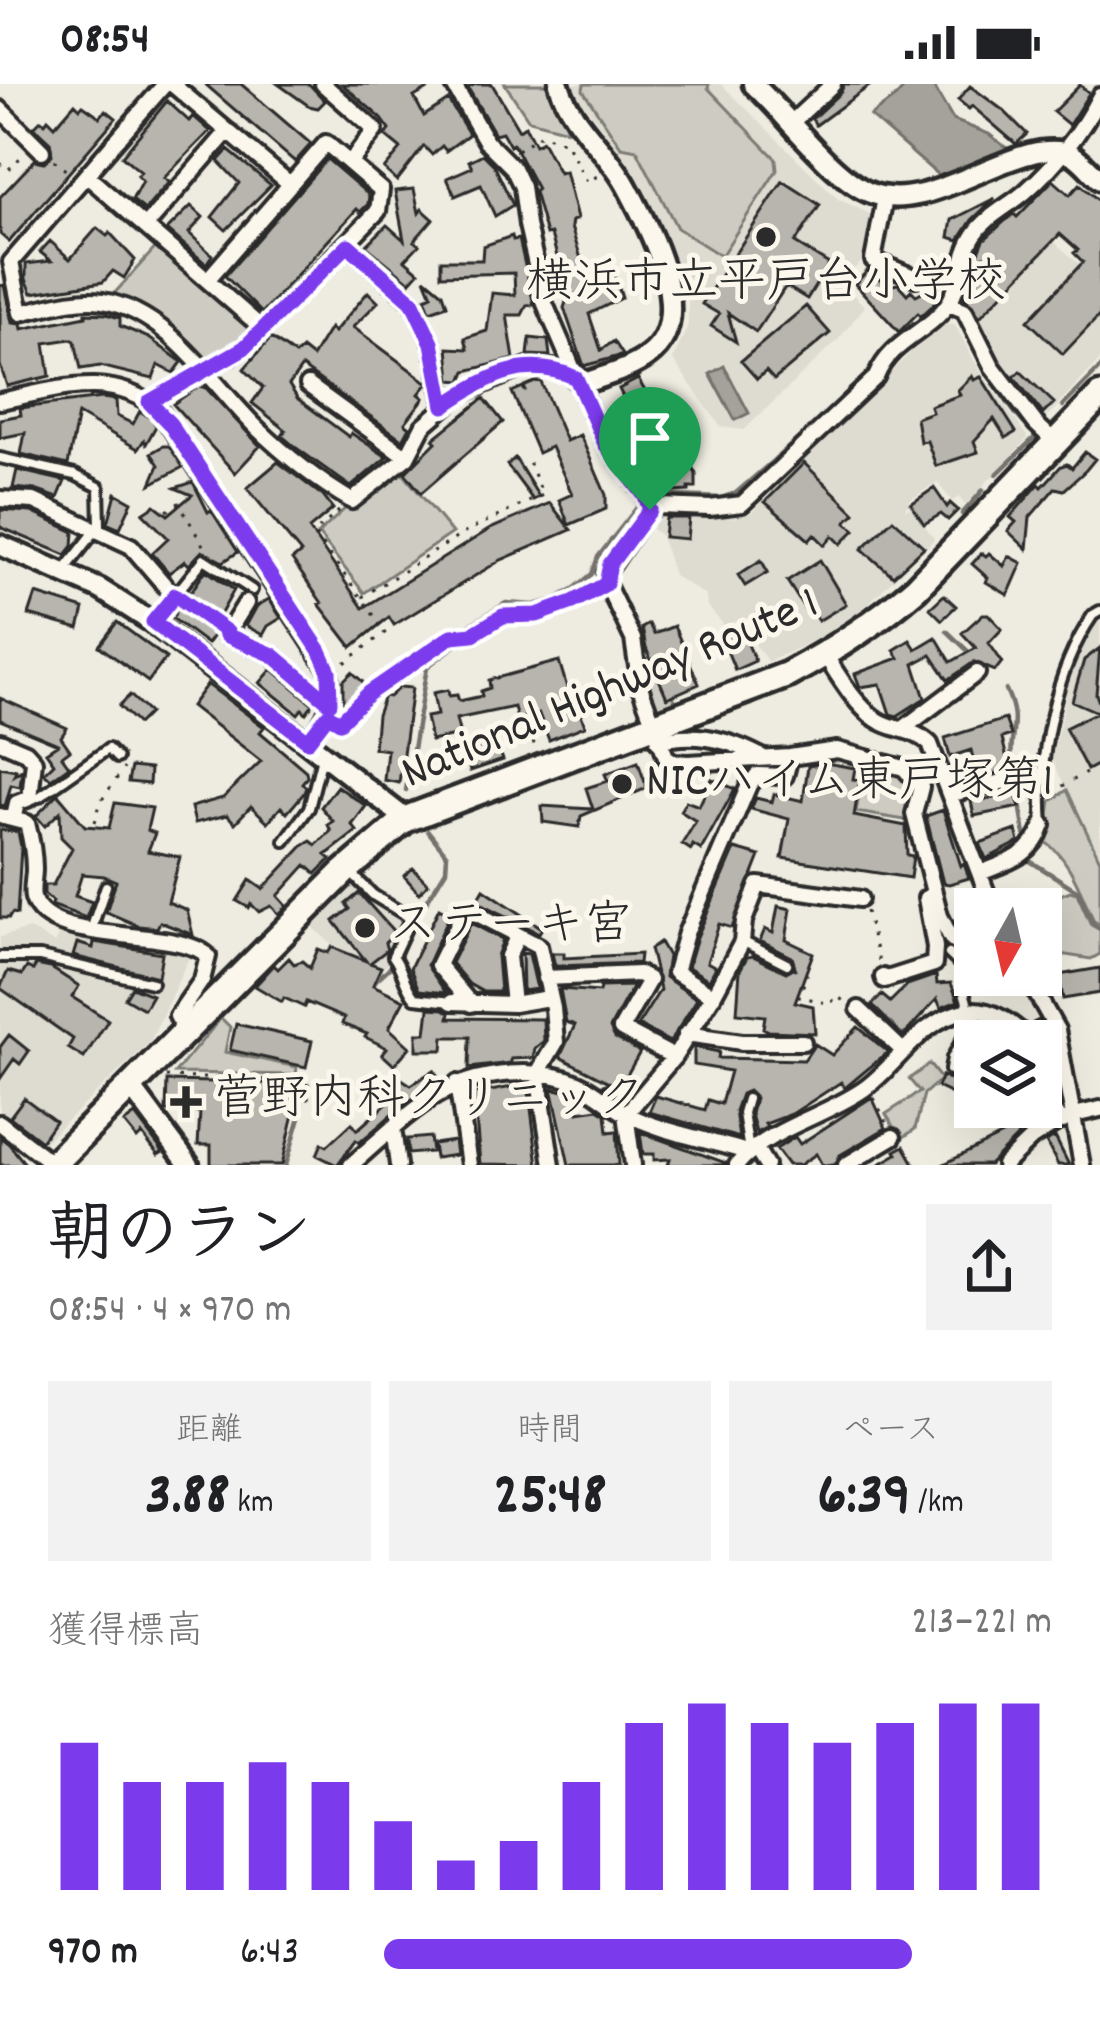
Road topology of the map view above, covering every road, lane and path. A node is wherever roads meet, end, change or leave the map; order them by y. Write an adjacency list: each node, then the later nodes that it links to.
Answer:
1 (168, 84): 11 (street); 17 (street)
2 (323, 84): 16 (street)
3 (453, 84): 14 (street)
4 (559, 84): 29 (street)
5 (753, 84): 10 (street)
6 (833, 84): 10 (street)
7 (1094, 84): 8 (street)
8 (1100, 93): 13 (street)
9 (0, 110): 12 (street)
10 (792, 122): 21 (street)
11 (228, 131): 20 (street); 22 (street)
12 (38, 147): 15 (path); 17 (path)
13 (1061, 153): 19 (street); 21 (street); 24 (street)
14 (504, 159): 18 (path); 29 (street)
15 (0, 163)
16 (350, 164): 20 (street); 23 (street)
17 (81, 178): 22 (street); 28 (street)
18 (593, 178)
19 (1100, 180)
20 (290, 184): 25 (street)
21 (885, 198): 24 (street)
22 (146, 226): 25 (street)
23 (348, 245): 27 (street); 33 (street)
24 (961, 265): 26 (street)
25 (208, 279): 27 (street)
26 (949, 304): 35 (street); 41 (street)
27 (262, 328): 28 (street)
28 (205, 372): 32 (street); 40 (street)
29 (576, 378): 33 (street); 41 (street)
30 (308, 385): 36 (street)
31 (0, 400): 32 (street)
32 (149, 402): 58 (street)
33 (444, 406): 36 (street)
34 (1096, 409): 35 (highway, National Highway Route 1)
35 (1056, 442): 55 (highway, National Highway Route 1)
36 (407, 457): 40 (street)
37 (527, 457): 51 (path)
38 (0, 458): 43 (lane)
39 (0, 499): 43 (street)
40 (351, 501): 51 (path)
41 (647, 503): 48 (street)
42 (167, 511): 45 (path)
43 (97, 529): 47 (lane); 49 (street)
44 (0, 545): 47 (street)
45 (204, 547): 46 (lane)
46 (206, 559): 49 (lane); 50 (lane)
47 (64, 571): 53 (street)
48 (606, 584): 58 (lane); 61 (street)
49 (175, 596): 53 (lane); 54 (lane)
50 (249, 597): 54 (street)
51 (362, 597): 56 (path)
52 (1100, 611): 77 (lane)
53 (153, 622): 63 (street)
54 (227, 632): 58 (street)
55 (825, 655): 60 (street); 61 (highway, National Highway Route 1)
56 (339, 667)
57 (977, 673): 60 (street)
58 (329, 709): 63 (street)
59 (528, 718): 65 (path)
60 (904, 728): 72 (street)
61 (655, 734): 68 (street); 68 (street); 75 (highway, National Highway Route 1)
62 (0, 741): 73 (street)
63 (308, 741): 64 (street)
64 (325, 753): 75 (street); 78 (lane)
65 (537, 757)
66 (790, 757): 68 (street); 83 (street); 95 (street)
67 (117, 758): 73 (lane); 76 (path)
68 (765, 759)
69 (1086, 773): 71 (path)
70 (1006, 781): 72 (street)
71 (1053, 792)
72 (952, 794): 80 (street)
73 (30, 798): 74 (street)
74 (7, 816): 85 (street)
75 (406, 819): 79 (highway, National Highway Route 1)
76 (94, 822)
77 (1042, 825): 80 (street)
78 (285, 841)
79 (348, 870): 98 (lane); 104 (highway, National Highway Route 1)
80 (980, 873): 82 (street)
81 (106, 886): 85 (lane)
82 (985, 888)
83 (935, 896): 88 (street); 92 (street)
84 (862, 903): 87 (street); 92 (path)
85 (91, 931): 104 (street)
86 (518, 935): 93 (street); 99 (street); 100 (street)
87 (742, 941): 91 (lane); 95 (street)
88 (954, 941)
89 (949, 954): 102 (lane)
90 (0, 957): 94 (lane)
91 (787, 964): 101 (path)
92 (881, 971)
93 (544, 978): 97 (street); 108 (street)
94 (152, 983)
95 (713, 996): 105 (street)
96 (1038, 996): 120 (street)
97 (549, 998): 100 (street); 110 (street)
98 (452, 1002): 99 (street)
99 (471, 1004): 100 (street)
100 (513, 1004)
101 (860, 1010): 107 (street)
102 (973, 1010): 103 (street); 107 (street); 109 (lane)
103 (1006, 1020)
104 (185, 1031): 115 (highway, National Highway Route 1)
105 (686, 1034): 106 (street); 108 (street)
106 (803, 1042)
107 (903, 1051): 114 (street)
108 (674, 1057): 118 (street)
109 (950, 1070)
110 (538, 1073): 113 (street); 118 (street); 130 (street)
111 (160, 1076): 112 (path)
112 (278, 1079)
113 (457, 1083): 122 (street); 129 (street)
114 (867, 1086): 123 (path); 124 (street)
115 (131, 1087): 125 (highway, National Highway Route 1); 126 (street)
116 (747, 1099): 124 (lane)
117 (1100, 1109): 120 (street)
118 (626, 1114): 124 (street); 131 (street)
119 (1062, 1114): 120 (street)
120 (1069, 1119): 134 (street); 135 (street)
121 (0, 1123): 125 (street)
122 (393, 1128): 127 (street); 128 (street)
123 (893, 1137): 133 (street)
124 (747, 1154): 132 (street)
125 (52, 1164)
126 (189, 1165)
127 (351, 1165)
128 (398, 1165)
129 (469, 1165)
130 (552, 1165)
131 (633, 1165)
132 (766, 1165)
133 (846, 1165)
134 (1004, 1165)
135 (1082, 1165)

